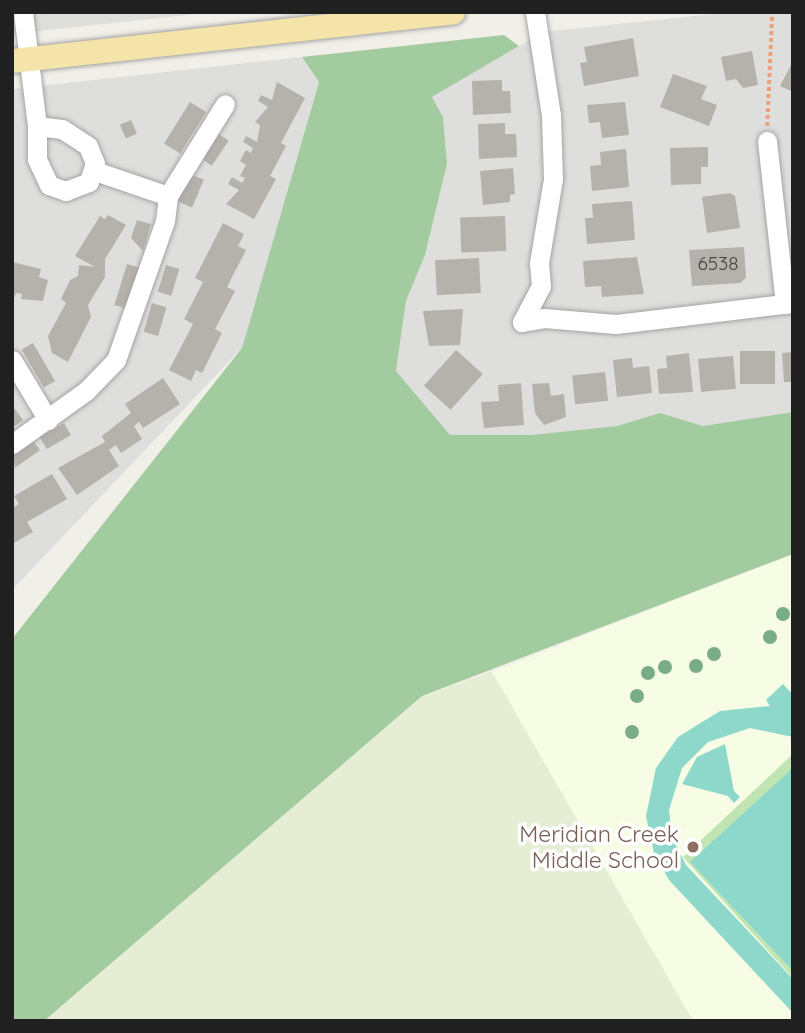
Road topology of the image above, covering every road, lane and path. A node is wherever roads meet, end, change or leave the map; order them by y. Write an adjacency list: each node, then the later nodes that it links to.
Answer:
1 (23, 12): 5 (street)
2 (453, 12): 5 (main road)
3 (535, 12): 11 (street)
4 (772, 12): 8 (path)
5 (21, 60): 7 (street)
6 (225, 104): 10 (street)
7 (37, 126): 9 (street); 9 (street)
8 (767, 141): 11 (street)
9 (95, 171): 10 (street)
10 (168, 196): 13 (street)
11 (789, 304)
12 (12, 360): 13 (street)
13 (48, 420): 14 (street)
14 (12, 444)

